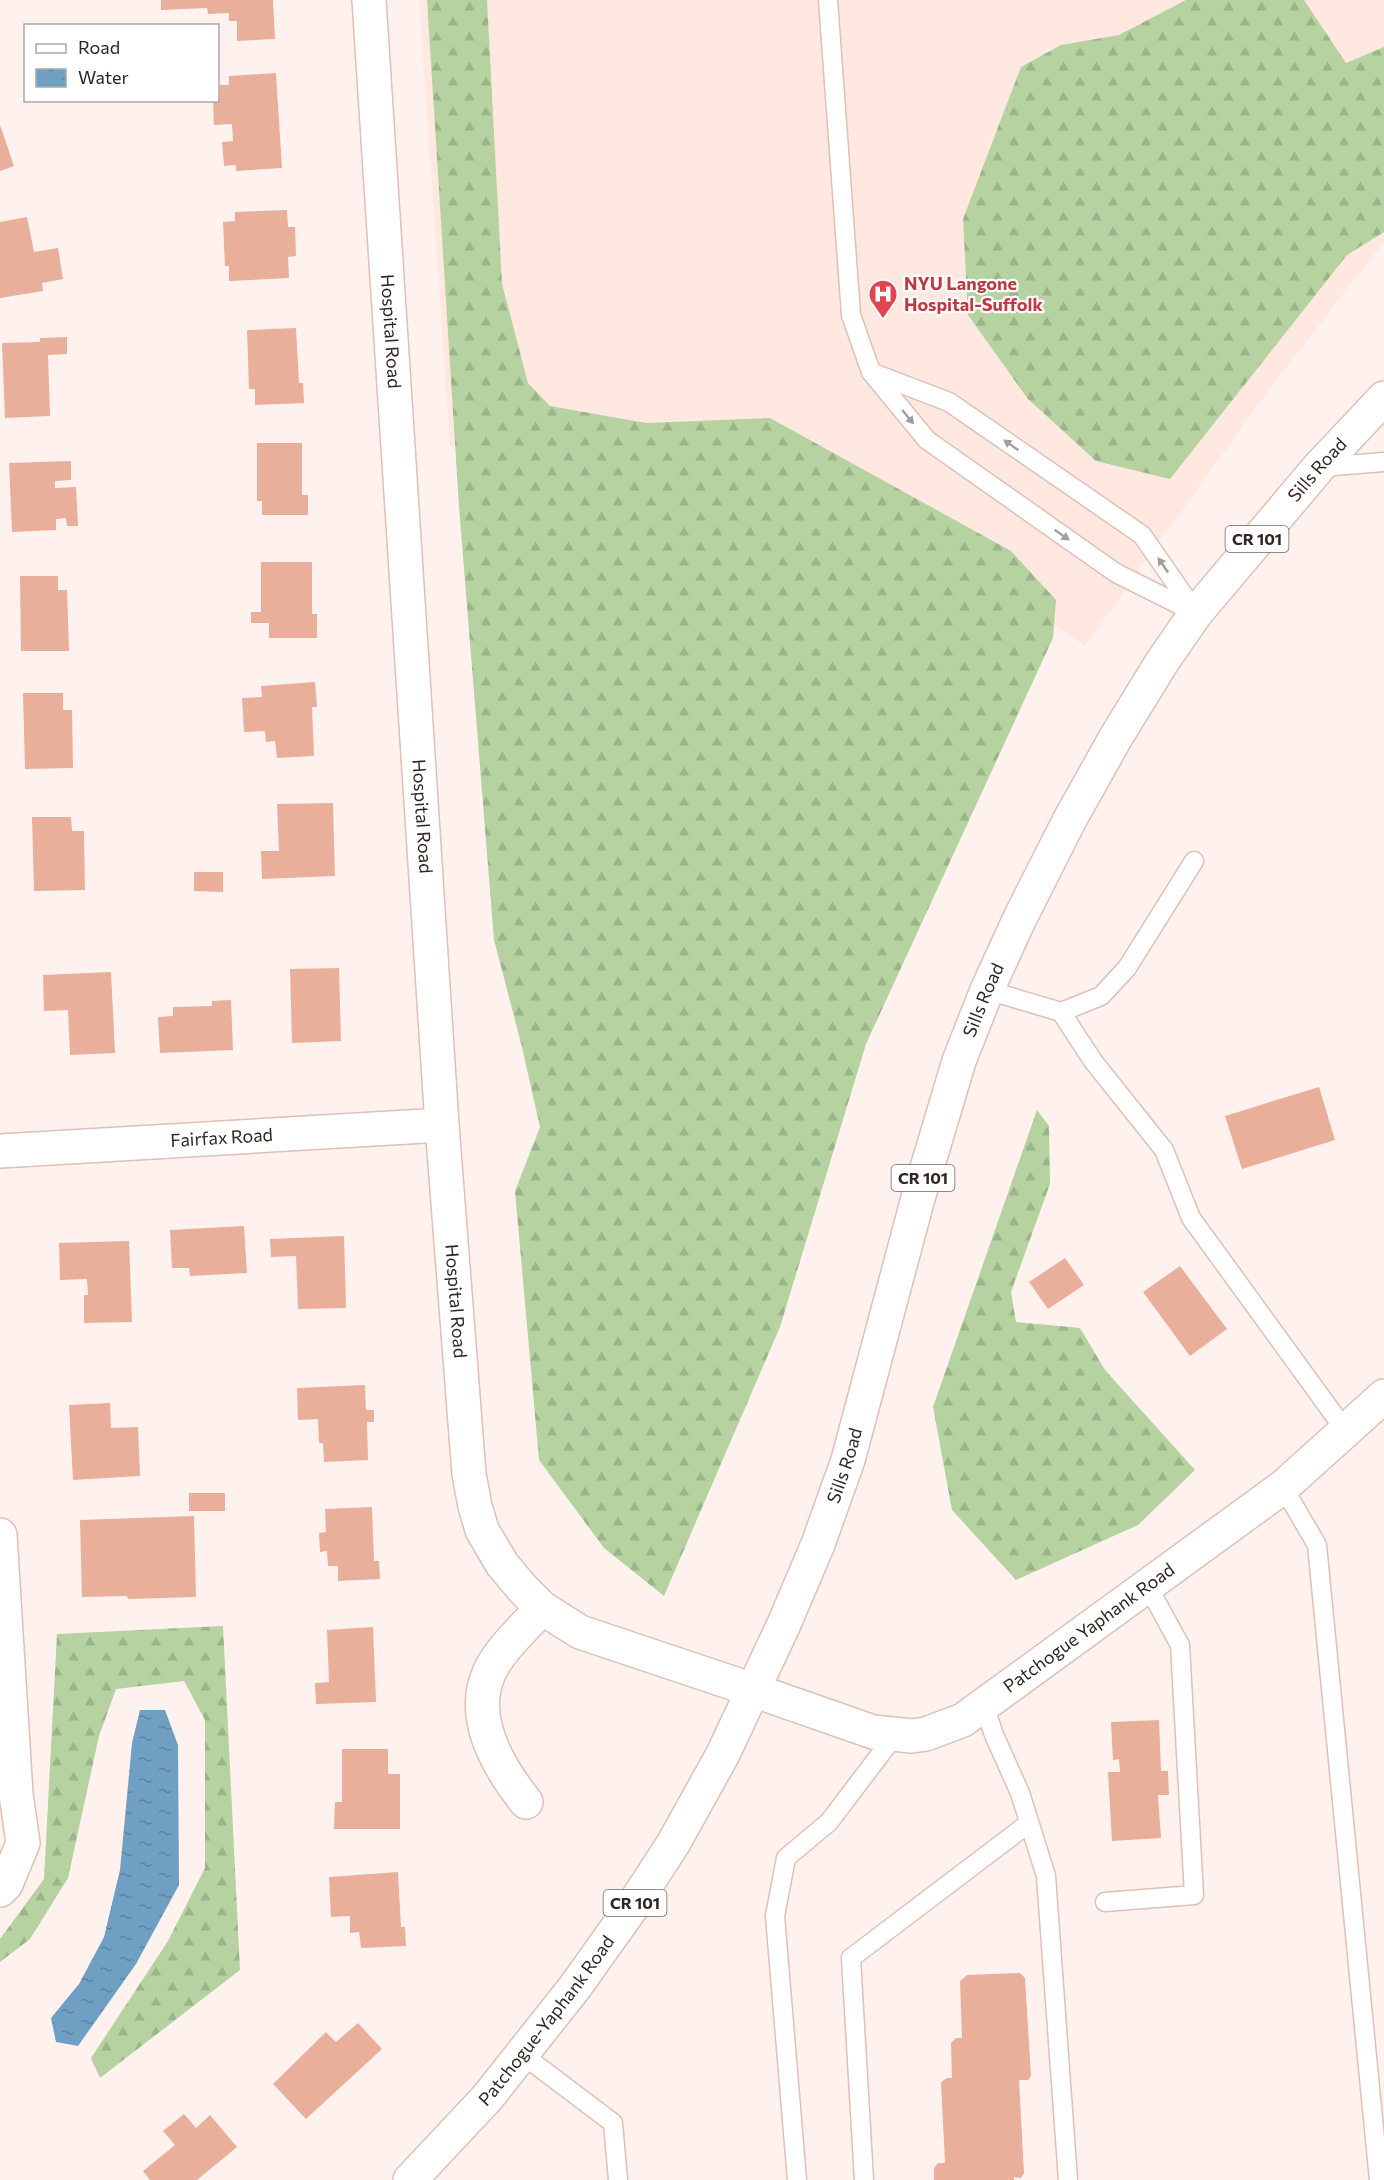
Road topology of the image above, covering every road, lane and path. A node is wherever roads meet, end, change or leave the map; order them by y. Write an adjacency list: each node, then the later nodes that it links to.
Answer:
1 (369, 0): 11 (street, Hospital Road)
2 (828, 0): 3 (lane)
3 (871, 372): 7 (lane, one-way to 7); 7 (lane, one-way to 3)
4 (1384, 398): 6 (street, Sills Road / CR 101)
5 (1384, 462): 6 (lane)
6 (1319, 467): 7 (street, Sills Road / CR 101)
7 (1196, 613): 9 (street, Sills Road / CR 101)
8 (1194, 861): 10 (lane)
9 (987, 990): 10 (lane); 19 (street, Sills Road / CR 101)
10 (1061, 1012): 14 (lane)
11 (442, 1125): 12 (street, Fairfax Road); 18 (street, Hospital Road)
12 (0, 1151)
13 (1384, 1396): 14 (street, Patchogue Yaphank Road)
14 (1345, 1430): 15 (street, Patchogue Yaphank Road)
15 (1283, 1487): 17 (street, Patchogue Yaphank Road); 32 (lane)
16 (0, 1535): 24 (street)
17 (1147, 1585): 20 (street, Patchogue Yaphank Road); 25 (lane)
18 (542, 1608): 19 (street, Hospital Road); 22 (street)
19 (753, 1690): 21 (street, Patchogue Yaphank Road); 26 (street, Patchogue-Yaphank Road / CR 101)
20 (984, 1705): 21 (street, Patchogue Yaphank Road); 23 (lane)
21 (895, 1735): 29 (lane)
22 (526, 1802)
23 (1029, 1823): 30 (lane); 31 (lane)
24 (0, 1890)
25 (1105, 1902)
26 (523, 2055): 27 (street, Patchogue-Yaphank Road / CR 101); 28 (lane)
27 (410, 2180)
28 (618, 2180)
29 (796, 2180)
30 (864, 2180)
31 (1068, 2180)
32 (1379, 2180)

